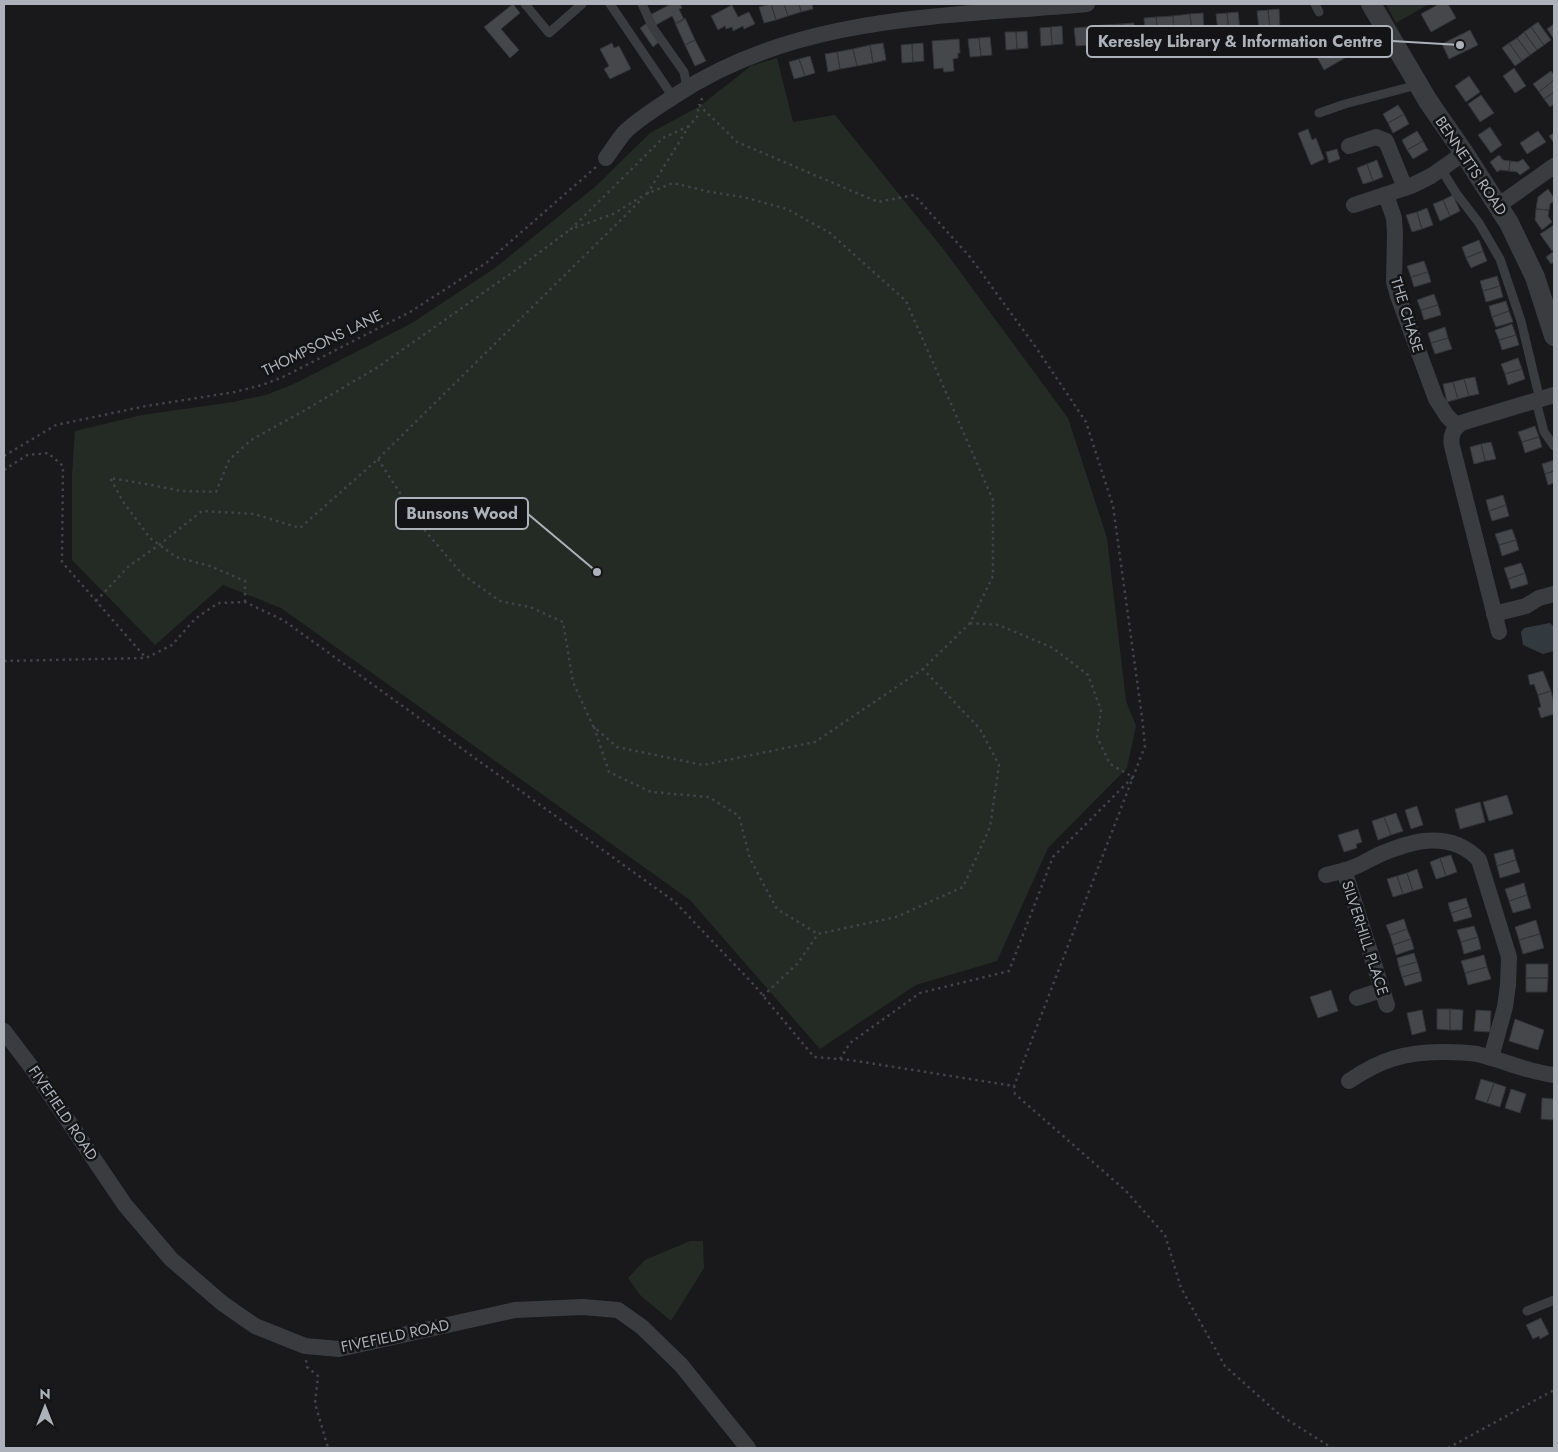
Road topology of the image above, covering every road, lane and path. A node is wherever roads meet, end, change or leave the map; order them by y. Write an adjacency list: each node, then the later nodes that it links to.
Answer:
1 (524, 4): 2 (lane)
2 (582, 4)
3 (610, 4): 9 (lane)
4 (642, 4): 8 (lane)
5 (1087, 4): 8 (street)
6 (1371, 4): 7 (street, BENNETTS ROAD)
7 (1417, 85): 10 (lane); 13 (street, BENNETTS ROAD)
8 (687, 88): 9 (street)
9 (673, 97): 14 (street)
10 (1319, 112)
11 (688, 126): 18 (path); 22 (path); 41 (path)
12 (1349, 146): 17 (street)
13 (1464, 153): 16 (street); 21 (street, BENNETTS ROAD)
14 (606, 158): 27 (path, THOMPSONS LANE)
15 (1554, 166): 21 (street)
16 (1441, 169): 17 (street); 24 (lane)
17 (1405, 188): 19 (street)
18 (646, 194): 22 (path); 28 (path); 35 (path)
19 (1386, 195): 20 (street); 25 (street, THE CHASE)
20 (1354, 205)
21 (1499, 205): 23 (street, BENNETTS ROAD)
22 (571, 229): 30 (path)
23 (1554, 336)
24 (1543, 399): 25 (street); 26 (lane)
25 (1457, 426): 34 (street)
26 (1554, 446)
27 (4, 456)
28 (378, 459): 30 (path); 40 (path)
29 (4, 470): 32 (path)
30 (159, 545): 32 (path); 33 (path)
31 (1554, 594): 34 (street)
32 (96, 601): 37 (path)
33 (245, 602): 37 (path); 45 (path)
34 (1494, 614): 36 (street)
35 (970, 624): 39 (path); 41 (path)
36 (1499, 632)
37 (146, 658): 38 (path)
38 (4, 661)
39 (923, 669): 40 (path); 44 (path)
40 (593, 726): 44 (path)
41 (1133, 776): 49 (path); 52 (path)
42 (1344, 870): 43 (street); 46 (street, SILVERHILL PLACE); 48 (street)
43 (1326, 875)
44 (818, 934): 45 (path)
45 (763, 996): 49 (path)
46 (1357, 998)
47 (4, 1031): 55 (street, FIVEFIELD ROAD)
48 (1491, 1058): 50 (street); 51 (street)
49 (840, 1060): 52 (path)
50 (1554, 1075)
51 (1349, 1082)
52 (1014, 1086): 59 (path)
53 (1554, 1300): 54 (lane)
54 (1528, 1311)
55 (305, 1346): 57 (path); 58 (street, FIVEFIELD ROAD)
56 (1554, 1390): 60 (path)
57 (328, 1448)
58 (748, 1448)
59 (1332, 1448)
60 (1448, 1448)

